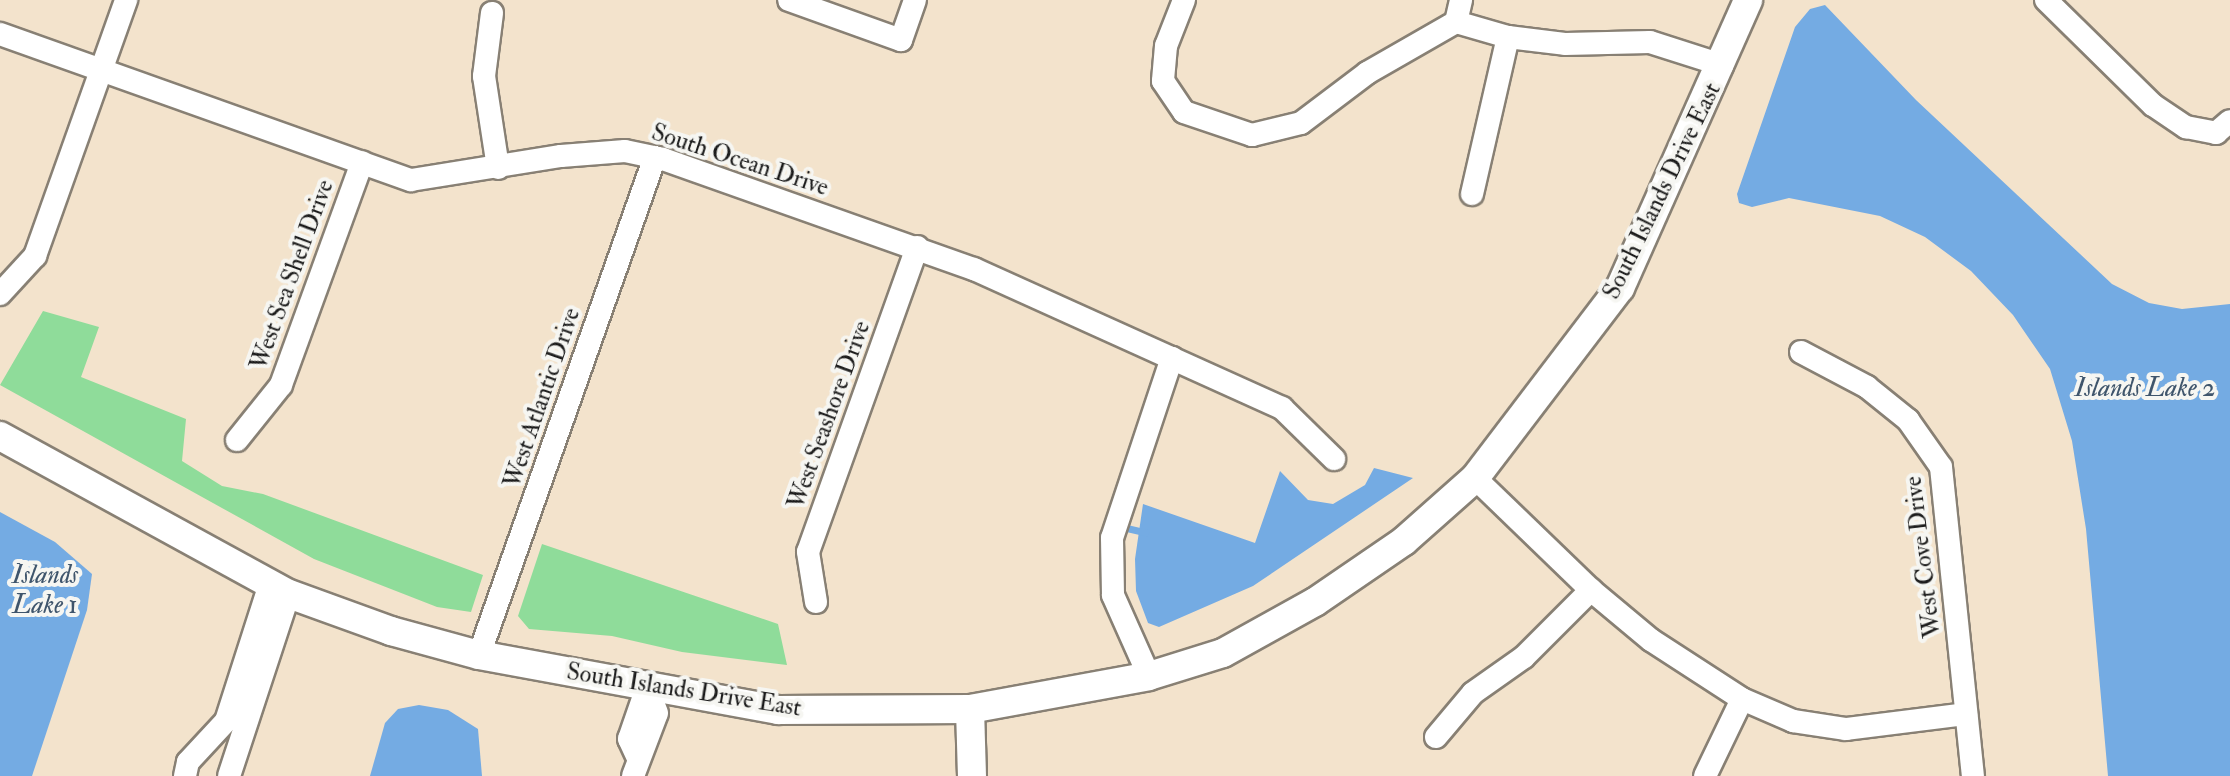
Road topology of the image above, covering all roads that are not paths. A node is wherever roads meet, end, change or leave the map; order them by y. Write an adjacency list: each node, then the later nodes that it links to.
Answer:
1 (126, 0): 13 (street)
2 (789, 0): 3 (street)
3 (915, 0)
4 (1184, 0): 9 (street)
5 (1461, 0): 9 (street)
6 (1748, 0): 12 (street, South Islands Drive East)
7 (2046, 0): 14 (street)
8 (492, 13): 17 (street)
9 (1456, 22): 11 (street)
10 (0, 34): 13 (street, South Ocean Drive)
11 (1508, 37): 12 (street); 18 (street)
12 (1722, 65): 26 (street, South Islands Drive East)
13 (101, 71): 16 (street, South Ocean Drive); 20 (street)
14 (2223, 127)
15 (655, 157): 17 (street, South Ocean Drive); 19 (street, South Ocean Drive); 30 (street, West Atlantic Drive)
16 (362, 162): 17 (street, South Ocean Drive); 24 (street, West Sea Shell Drive)
17 (498, 168)
18 (1472, 194)
19 (917, 247): 22 (street, South Ocean Drive); 29 (street, West Seashore Drive)
20 (0, 294)
21 (1801, 352): 35 (street, West Cove Drive)
22 (1172, 358): 25 (street, South Ocean Drive); 31 (street)
23 (0, 436): 27 (street, South Islands Drive East)
24 (237, 440)
25 (1334, 459)
26 (1475, 478): 28 (street); 31 (street, South Islands Drive East)
27 (280, 589): 30 (street, South Islands Drive East); 38 (street); 39 (street)
28 (1591, 590): 33 (street); 36 (street)
29 (816, 602)
30 (479, 655): 32 (street, South Islands Drive East)
31 (1149, 676): 34 (street, South Islands Drive East)
32 (647, 687): 34 (street, South Islands Drive East); 37 (street)
33 (1742, 699): 35 (street); 41 (street)
34 (970, 709): 40 (street)
35 (1966, 714): 42 (street, West Cove Drive)
36 (1436, 737)
37 (635, 766)
38 (185, 776)
39 (229, 776)
40 (972, 776)
41 (1705, 776)
42 (1973, 776)

